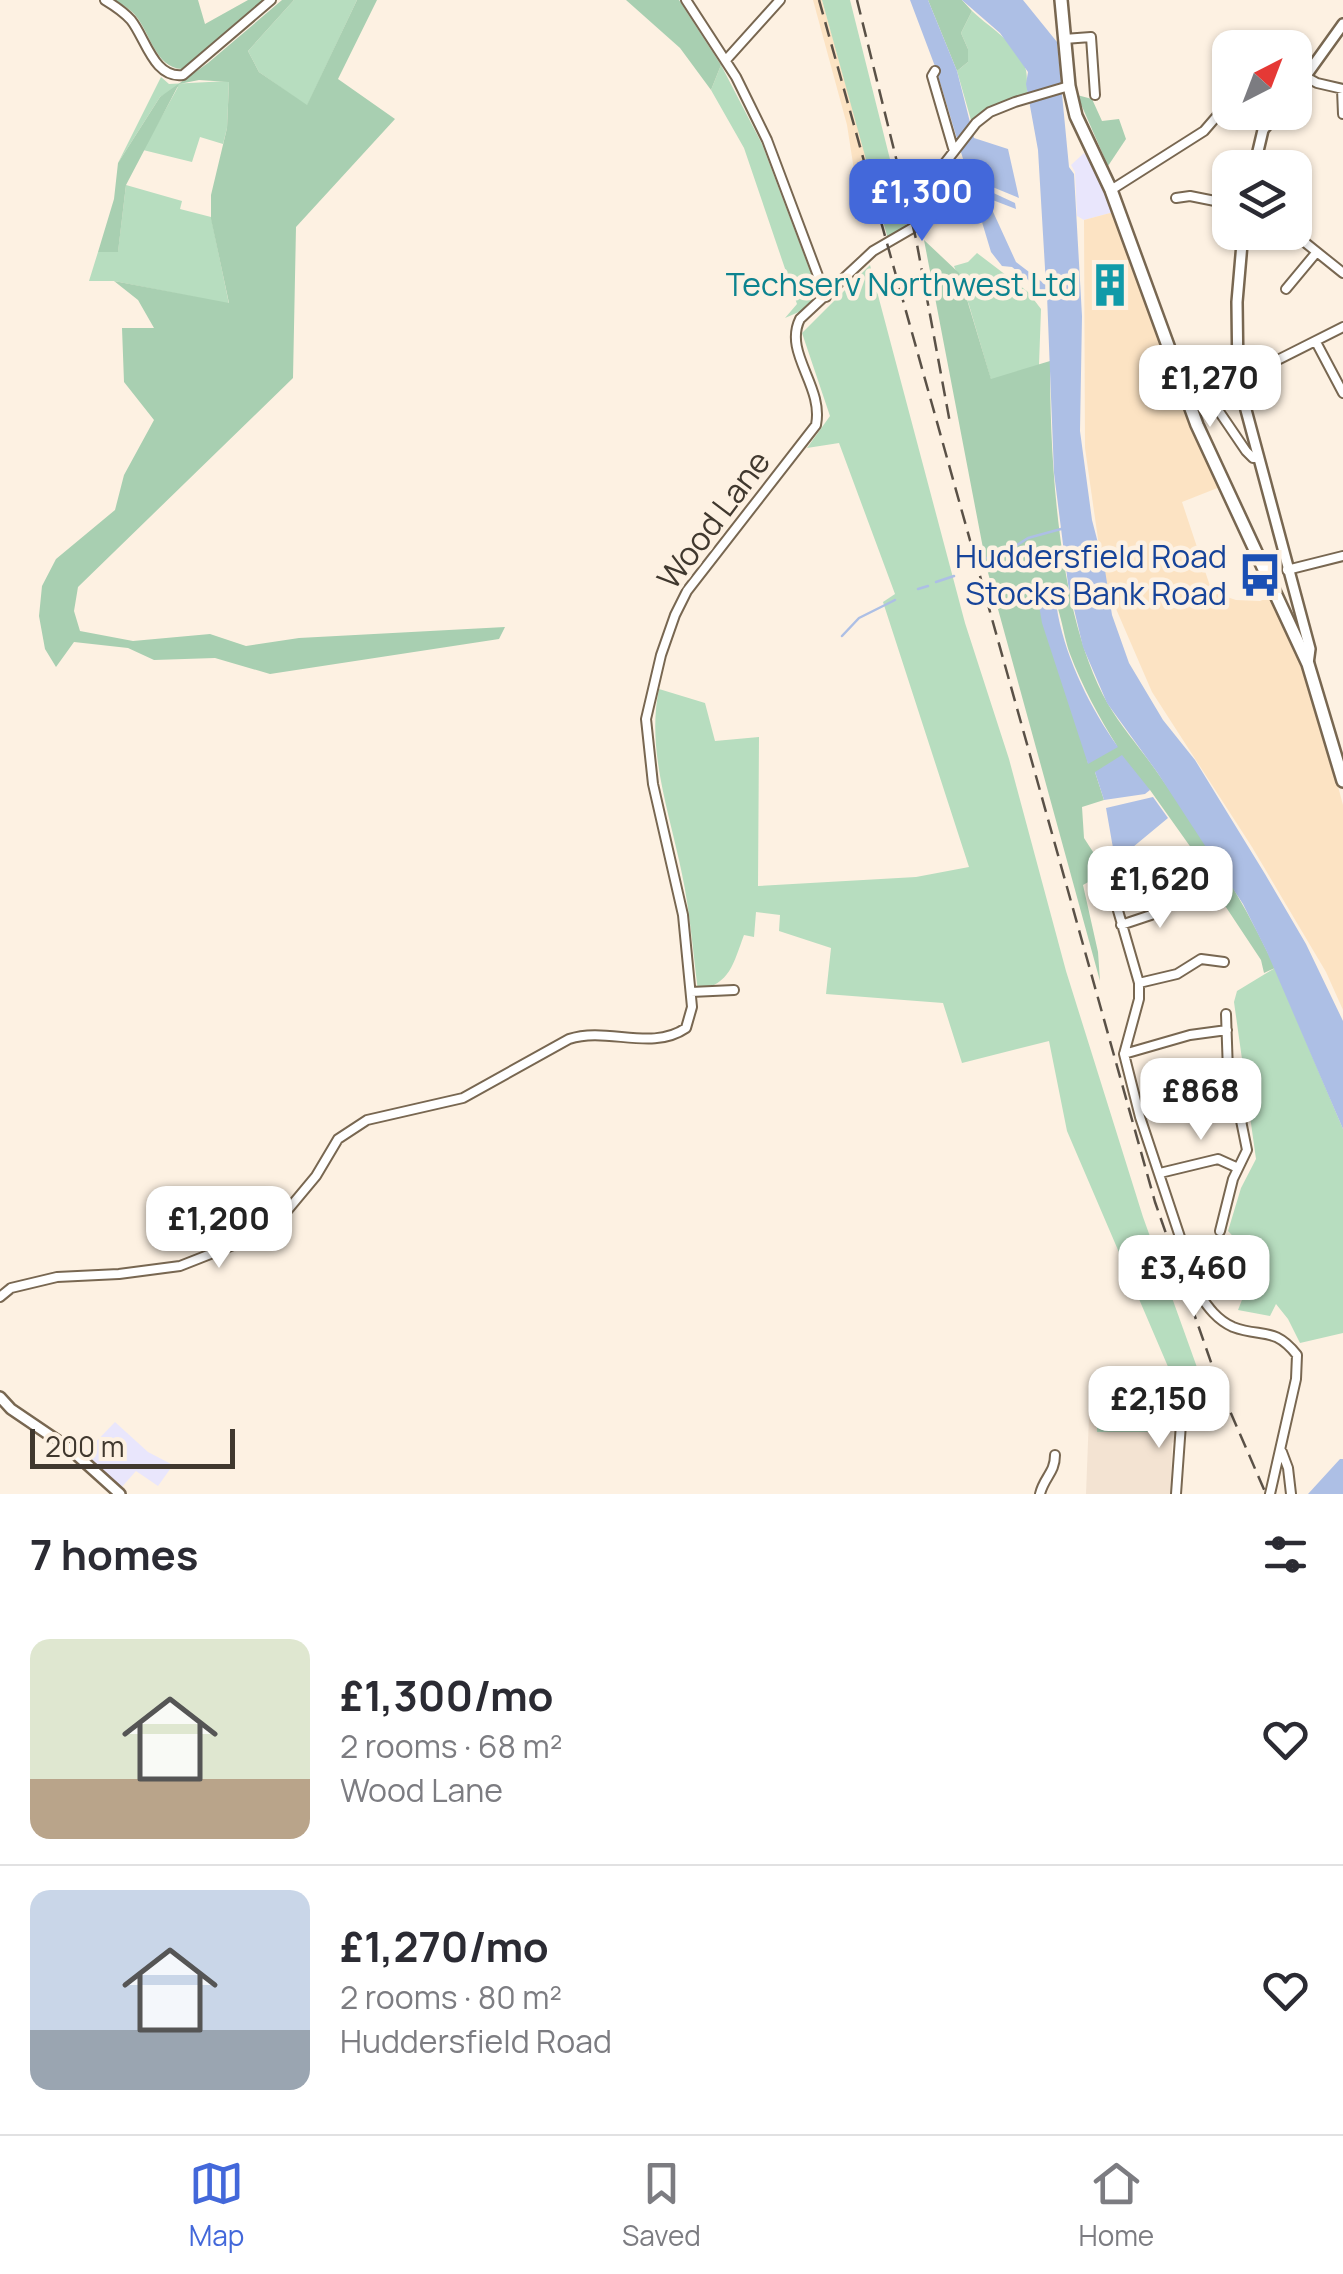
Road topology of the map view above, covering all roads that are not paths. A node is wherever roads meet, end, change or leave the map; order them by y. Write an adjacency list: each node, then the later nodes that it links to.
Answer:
1 (105, 0): 2 (street)
2 (271, 0)
3 (686, 0): 8 (street)
4 (780, 0): 8 (street)
5 (1061, 0): 7 (highway)
6 (1343, 24): 9 (street)
7 (1064, 39): 12 (highway); 14 (street)
8 (726, 60): 26 (street)
9 (1312, 68)
10 (934, 71): 17 (street)
11 (1312, 80): 13 (street)
12 (1066, 86): 17 (street, Wood Lane); 18 (highway)
13 (1343, 89): 15 (street)
14 (1095, 95)
15 (1343, 114)
16 (1212, 122): 18 (street)
17 (955, 147): 26 (street, Wood Lane)
18 (1111, 190): 29 (highway)
19 (1176, 198): 20 (street)
20 (1212, 200)
21 (1312, 249): 23 (street)
22 (1240, 250): 30 (street)
23 (1316, 252): 24 (street); 25 (street)
24 (1343, 274)
25 (1286, 289)
26 (826, 298): 43 (street, Wood Lane)
27 (1343, 326): 28 (street)
28 (1316, 342): 30 (street); 31 (street)
29 (1170, 352): 32 (street); 35 (highway)
30 (1238, 380): 32 (street)
31 (1343, 393)
32 (1258, 458): 34 (street)
33 (1343, 556): 34 (street)
34 (1288, 570): 35 (street)
35 (1308, 664): 36 (highway)
36 (1343, 781)
37 (1108, 876): 39 (street)
38 (1172, 892): 39 (street)
39 (1121, 925): 41 (street)
40 (1224, 962): 41 (street)
41 (1139, 983): 46 (street)
42 (734, 990): 43 (street)
43 (691, 992): 50 (street, Wood Lane)
44 (1226, 1014): 45 (street)
45 (1228, 1030): 46 (street); 47 (street)
46 (1124, 1054): 48 (street)
47 (1238, 1168): 48 (street); 49 (street)
48 (1160, 1173): 53 (street)
49 (1220, 1231)
50 (0, 1297)
51 (0, 1397): 55 (street)
52 (1182, 1410): 57 (street)
53 (1282, 1452): 58 (street); 59 (street)
54 (1055, 1455): 56 (street)
55 (120, 1494)
56 (1040, 1494)
57 (1176, 1494)
58 (1270, 1494)
59 (1291, 1494)

